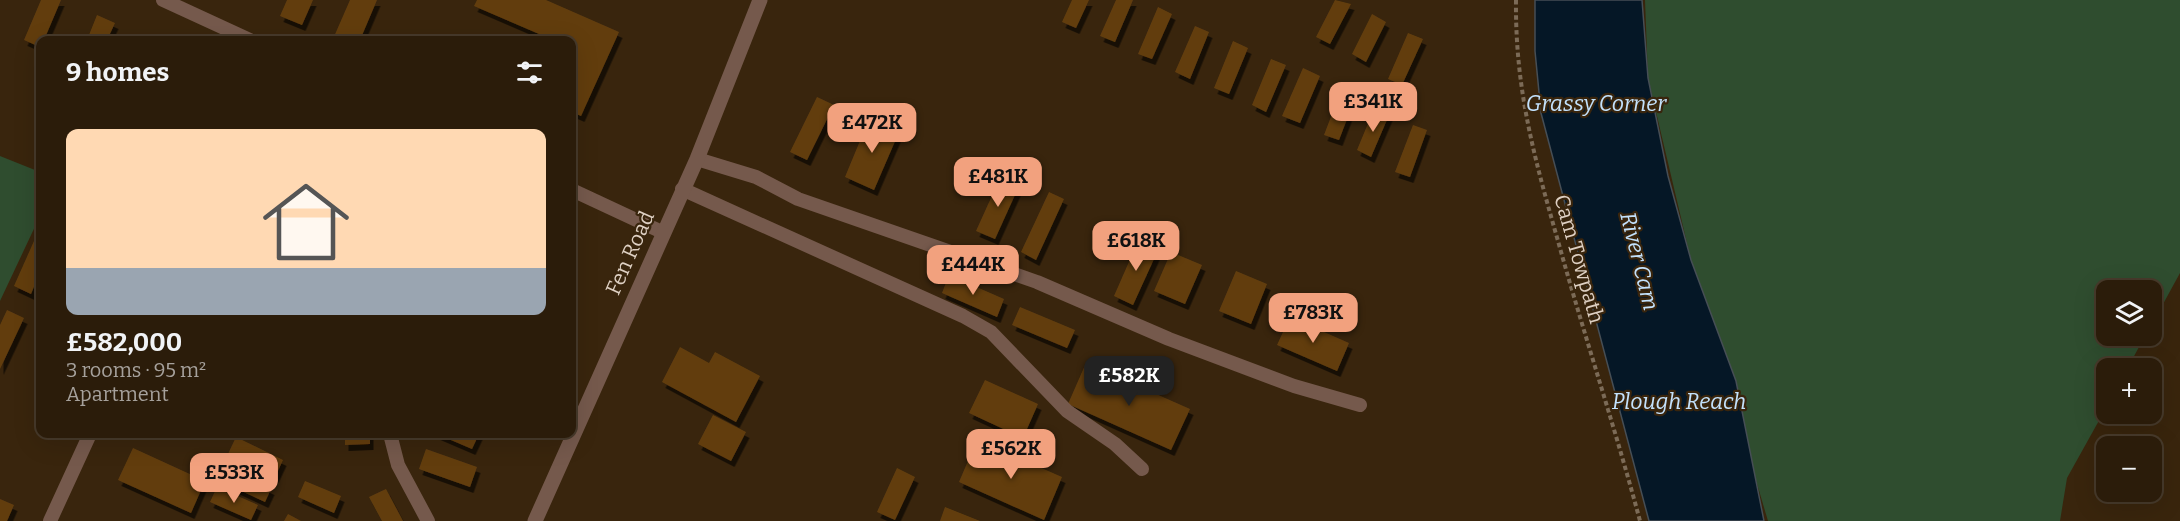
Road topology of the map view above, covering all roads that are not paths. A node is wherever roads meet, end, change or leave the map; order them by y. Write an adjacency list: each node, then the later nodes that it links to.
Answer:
1 (163, 0): 3 (lane)
2 (760, 0): 4 (street, Fen Road)
3 (241, 36)
4 (697, 159): 5 (street, Fen Road); 8 (lane)
5 (682, 189): 7 (street, Fen Road); 13 (lane)
6 (576, 192): 7 (lane)
7 (662, 232): 9 (street, Fen Road)
8 (1360, 405)
9 (576, 429)
10 (88, 438): 14 (lane)
11 (391, 438): 15 (lane)
12 (572, 438): 16 (street, Fen Road)
13 (1142, 469)
14 (50, 521)
15 (428, 521)
16 (536, 521)

